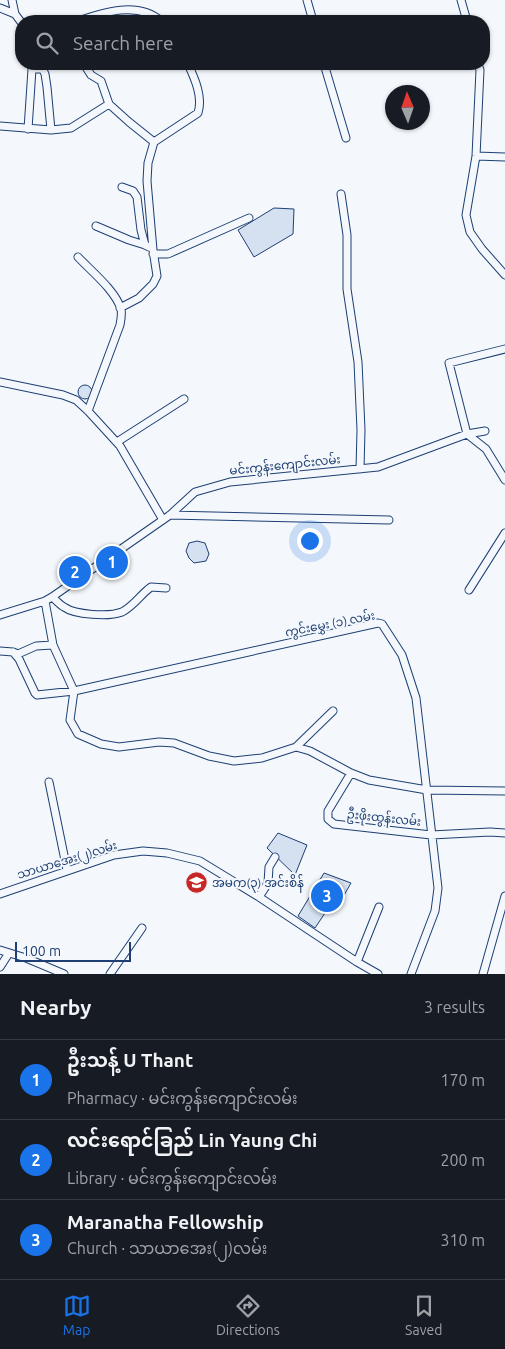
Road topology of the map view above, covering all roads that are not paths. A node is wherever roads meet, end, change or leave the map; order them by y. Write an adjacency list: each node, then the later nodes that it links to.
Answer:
1 (12, 0): 5 (street)
2 (307, 0): 8 (street)
3 (461, 0): 9 (street)
4 (0, 8): 5 (street)
5 (15, 14)
6 (100, 15): 7 (street)
7 (151, 15)
8 (311, 15)
9 (465, 15)
10 (32, 70): 18 (street)
11 (43, 70): 19 (street)
12 (88, 70): 16 (street)
13 (190, 70): 21 (street)
14 (326, 70): 20 (street)
15 (480, 70): 22 (street)
16 (110, 104): 19 (street); 21 (street)
17 (0, 126): 18 (street)
18 (28, 129): 19 (street)
19 (51, 130)
20 (346, 138)
21 (154, 142): 29 (street)
22 (476, 156): 23 (street); 31 (street)
23 (505, 157)
24 (122, 187): 28 (street)
25 (341, 194): 40 (street)
26 (248, 218): 29 (street)
27 (96, 226): 28 (street)
28 (145, 245): 29 (street)
29 (153, 252): 32 (street)
30 (78, 257): 32 (street)
31 (505, 275)
32 (120, 308): 36 (street)
33 (505, 348): 38 (street)
34 (0, 382): 36 (street)
35 (184, 399): 39 (street)
36 (88, 411): 39 (street)
37 (485, 431): 38 (street, မင်းကွန်းကျောင်းလမ်း)
38 (468, 434): 40 (street, မင်းကွန်းကျောင်းလမ်း); 41 (street)
39 (117, 442): 43 (street)
40 (360, 469): 42 (street, မင်းကွန်းကျောင်းလမ်း)
41 (505, 480)
42 (170, 514): 43 (street, မင်းကွန်းကျောင်းလမ်း); 44 (street)
43 (163, 520): 48 (street, မင်းကွန်းကျောင်းလမ်း)
44 (389, 520)
45 (505, 533): 47 (street)
46 (166, 588): 48 (street)
47 (469, 590)
48 (52, 597): 49 (street, မင်းကွန်းကျောင်းလမ်း)
49 (45, 601): 50 (street, မင်းကွန်းကျောင်းလမ်း); 51 (street)
50 (0, 615)
51 (54, 645): 53 (street); 54 (street)
52 (0, 651): 53 (street)
53 (13, 652): 54 (street)
54 (74, 691): 56 (street); 59 (street, ကွင်းမွှေး (၁) လမ်း)
55 (333, 711): 56 (street)
56 (296, 747): 57 (street)
57 (351, 774): 59 (street); 62 (street, ဦးဖိုးထွန်းလမ်း)
58 (49, 782): 64 (street)
59 (427, 790): 60 (street); 62 (street, ကွင်းမွှေး (၁) လမ်း)
60 (505, 791)
61 (505, 833): 62 (street)
62 (432, 835): 78 (street, ကွင်းမွှေး (၁) လမ်း)
63 (275, 857): 67 (street)
64 (67, 870): 65 (street, သာယာအေး(၂)လမ်း); 67 (street, သာယာအေး(၂)လမ်း)
65 (0, 894)
66 (505, 896): 79 (street)
67 (259, 897): 72 (street, သာယာအေး(၂)လမ်း)
68 (379, 907): 72 (street)
69 (142, 928): 76 (street)
70 (0, 950): 71 (street)
71 (9, 953): 73 (street); 75 (street)
72 (357, 962): 74 (street, သာယာအေး(၂)လမ်း)
73 (0, 967)
74 (369, 972): 77 (street, သာယာအေး(၂)လမ်း)
75 (64, 974)
76 (110, 974)
77 (378, 974)
78 (411, 974)
79 (482, 974)

